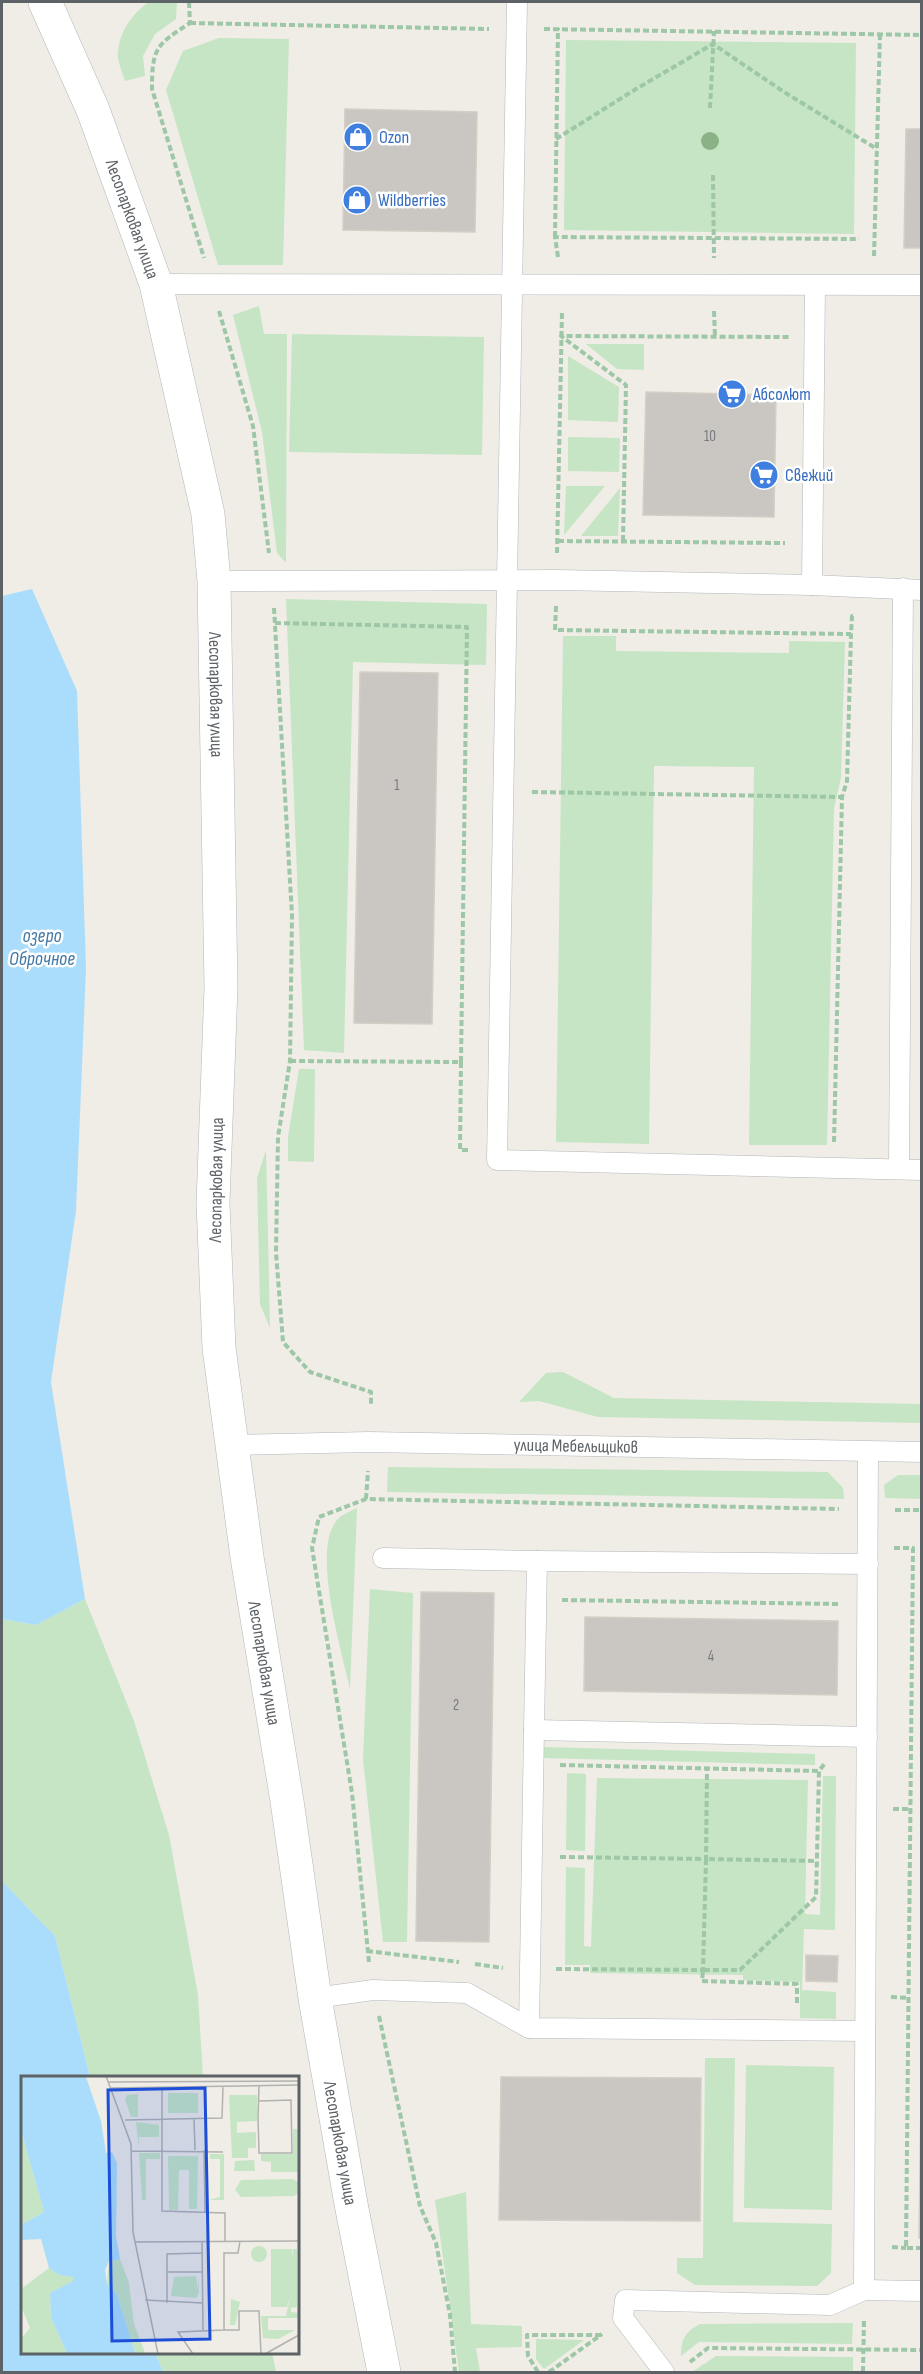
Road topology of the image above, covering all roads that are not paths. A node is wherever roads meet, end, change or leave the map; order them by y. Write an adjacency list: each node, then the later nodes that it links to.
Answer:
1 (45, 2): 3 (street, Лесопарковая улица)
2 (517, 2): 4 (lane)
3 (156, 284): 4 (lane); 7 (street, Лесопарковая улица)
4 (511, 284): 5 (lane); 8 (lane)
5 (815, 285): 6 (lane); 9 (lane)
6 (921, 285)
7 (214, 581): 8 (lane); 13 (street, Лесопарковая улица)
8 (508, 581): 9 (lane); 11 (lane)
9 (812, 585): 10 (lane)
10 (912, 589): 11 (lane)
11 (899, 1168): 12 (lane)
12 (921, 1170)
13 (231, 1445): 14 (lane, улица Мебельщиков); 21 (street, Лесопарковая улица)
14 (868, 1452): 15 (lane, улица Мебельщиков); 18 (lane)
15 (921, 1452)
16 (383, 1558): 17 (lane)
17 (537, 1561): 18 (lane); 19 (lane)
18 (868, 1564): 20 (lane)
19 (534, 1730): 20 (lane); 22 (lane)
20 (858, 1737): 23 (lane)
21 (315, 1998): 22 (lane); 26 (street, Лесопарковая улица)
22 (529, 2028): 23 (lane)
23 (866, 2031): 24 (lane)
24 (864, 2290): 25 (lane); 27 (lane)
25 (921, 2290)
26 (384, 2373)
27 (664, 2373)

